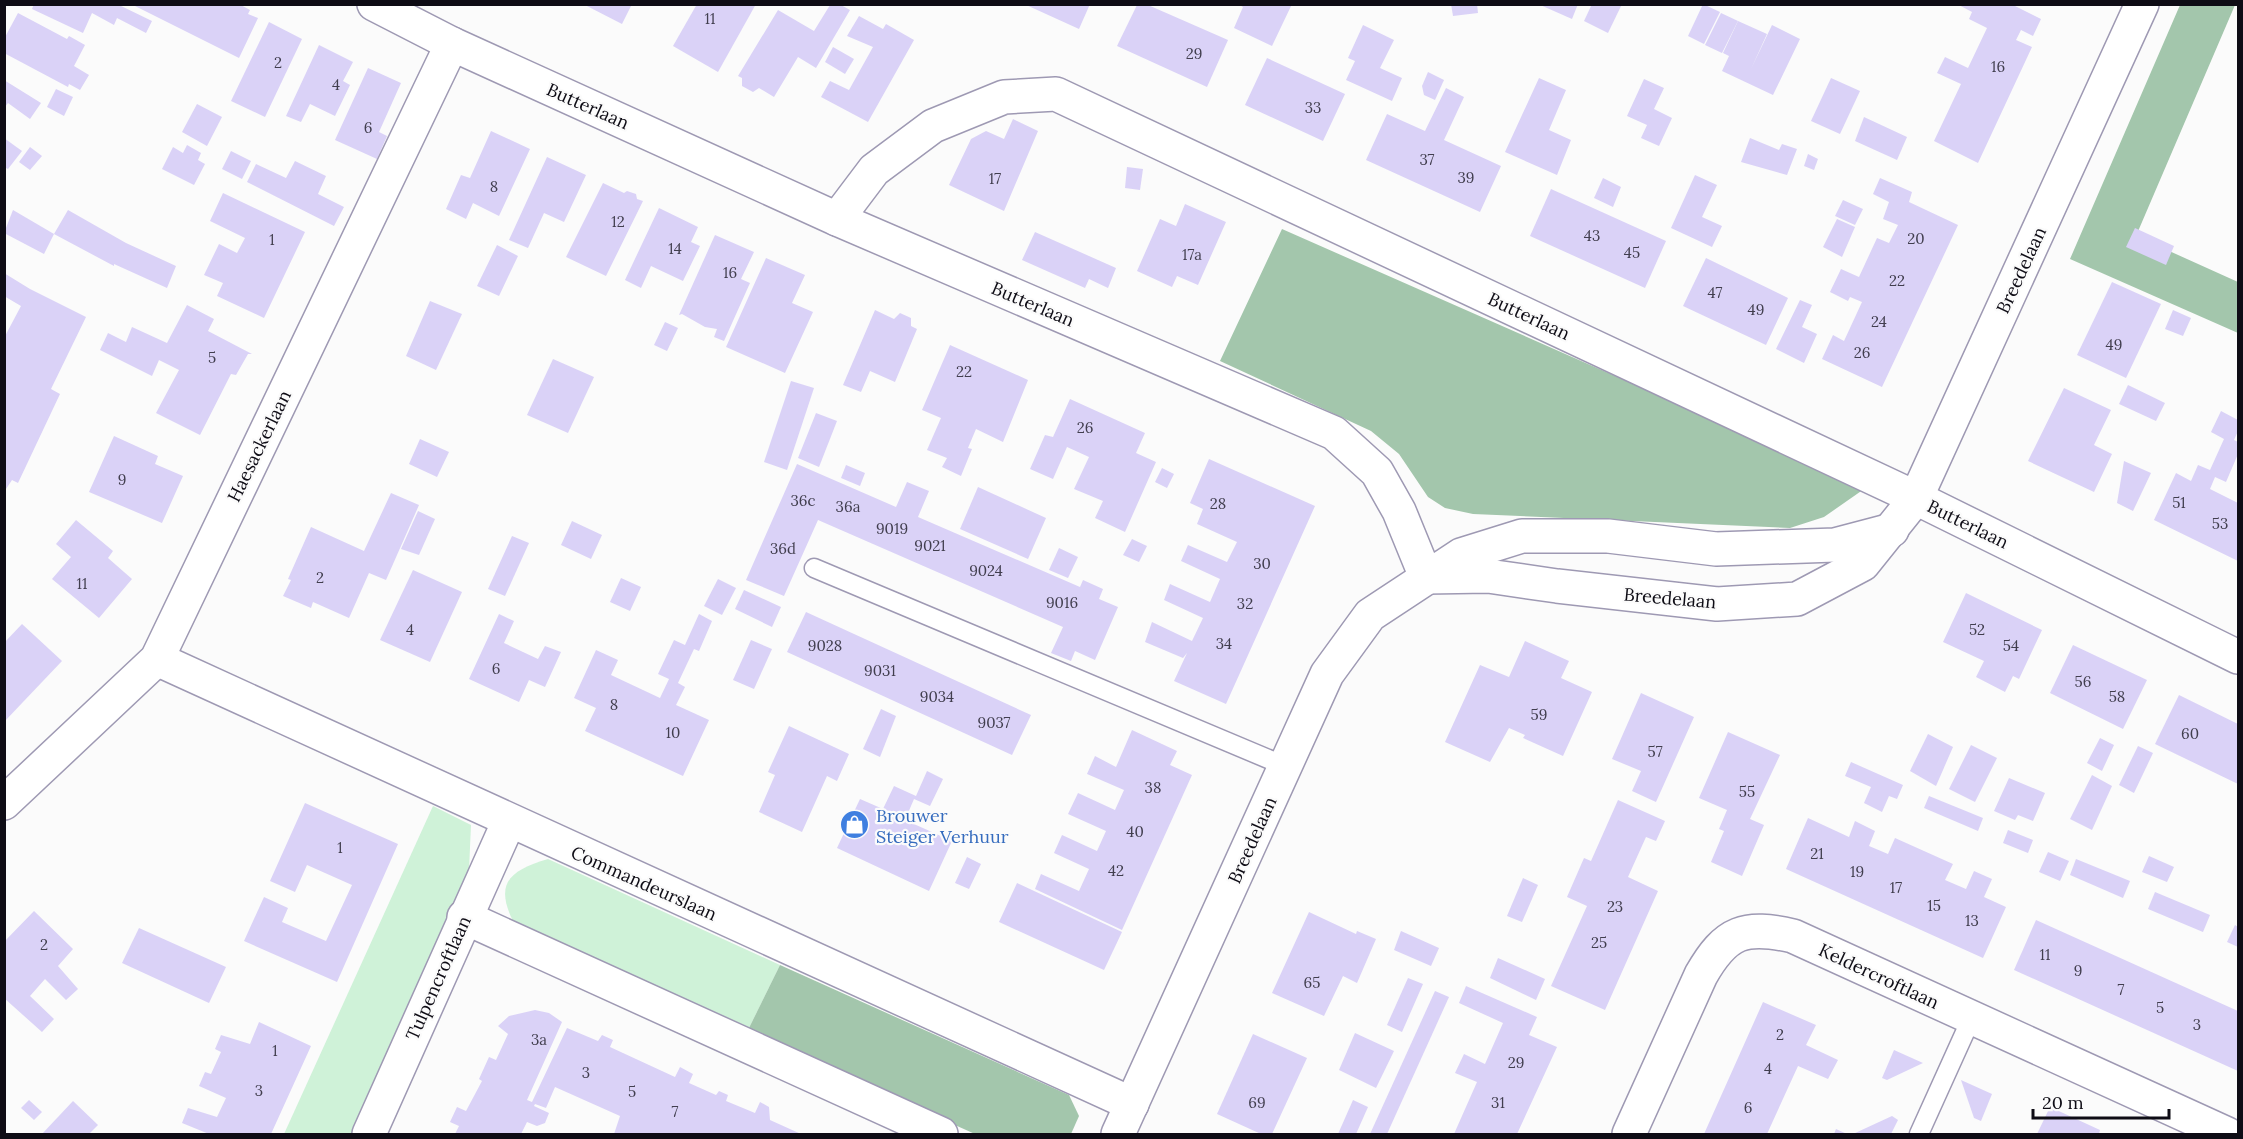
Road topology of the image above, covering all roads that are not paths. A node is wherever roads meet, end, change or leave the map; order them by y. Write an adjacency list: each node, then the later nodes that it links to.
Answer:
1 (374, 4): 3 (street, Butterlaan)
2 (2142, 4): 5 (street, Breedelaan)
3 (452, 44): 4 (street, Butterlaan); 10 (street, Haesackerlaan)
4 (837, 219): 5 (street, Butterlaan); 8 (street, Butterlaan)
5 (1916, 498): 6 (street, Breedelaan); 9 (street, Butterlaan)
6 (1892, 530): 8 (street, Breedelaan); 8 (street, Breedelaan)
7 (814, 568): 11 (lane)
8 (1426, 577): 11 (street, Breedelaan)
9 (2238, 657)
10 (157, 659): 12 (street, Haesackerlaan); 13 (street, Commandeurslaan)
11 (1286, 766): 16 (street, Breedelaan)
12 (4, 803)
13 (509, 822): 14 (street, Tulpencroftlaan); 16 (street, Commandeurslaan)
14 (464, 917): 17 (street, Tulpencroftlaan); 18 (street)
15 (1971, 1019): 20 (street, Keldercroftlaan); 21 (lane); 22 (street, Keldercroftlaan)
16 (1132, 1104): 19 (street, Breedelaan)
17 (369, 1134)
18 (941, 1134)
19 (1118, 1134)
20 (1629, 1134)
21 (1919, 1134)
22 (2227, 1134)

